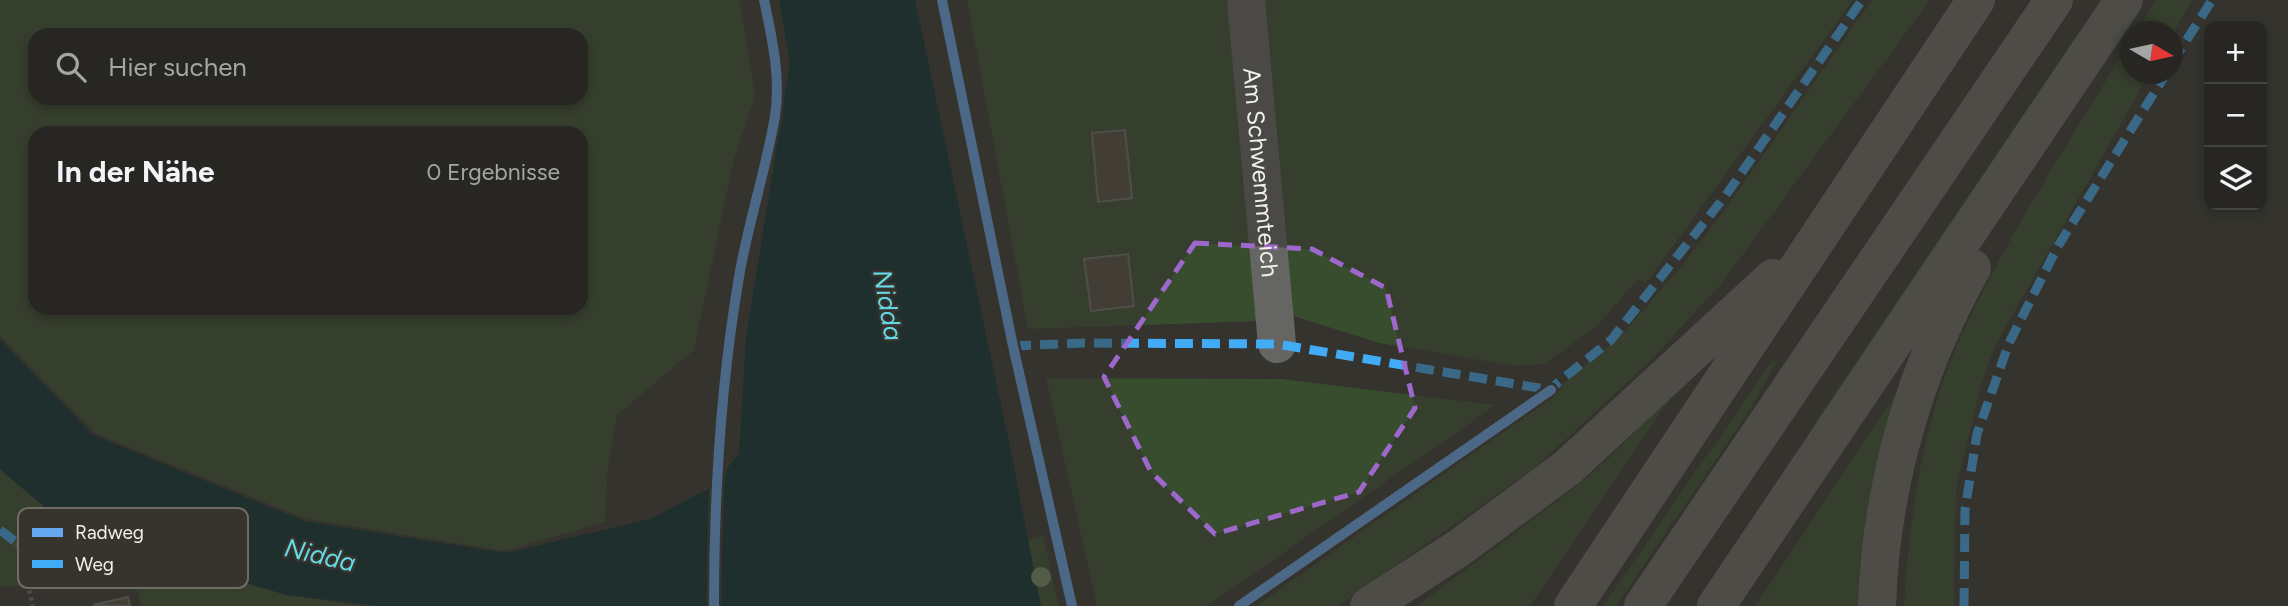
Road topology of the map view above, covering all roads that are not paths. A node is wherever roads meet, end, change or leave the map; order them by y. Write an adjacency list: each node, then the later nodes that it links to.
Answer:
1 (1246, 0): 7 (lane, Am Schwemmteich)
2 (1976, 0): 6 (highway)
3 (2054, 0): 10 (highway)
4 (2124, 0): 11 (highway)
5 (2130, 0): 12 (highway)
6 (1820, 233): 8 (highway); 9 (highway)
7 (1277, 344)
8 (1369, 606)
9 (1573, 606)
10 (1643, 606)
11 (1716, 606)
12 (1877, 606)

